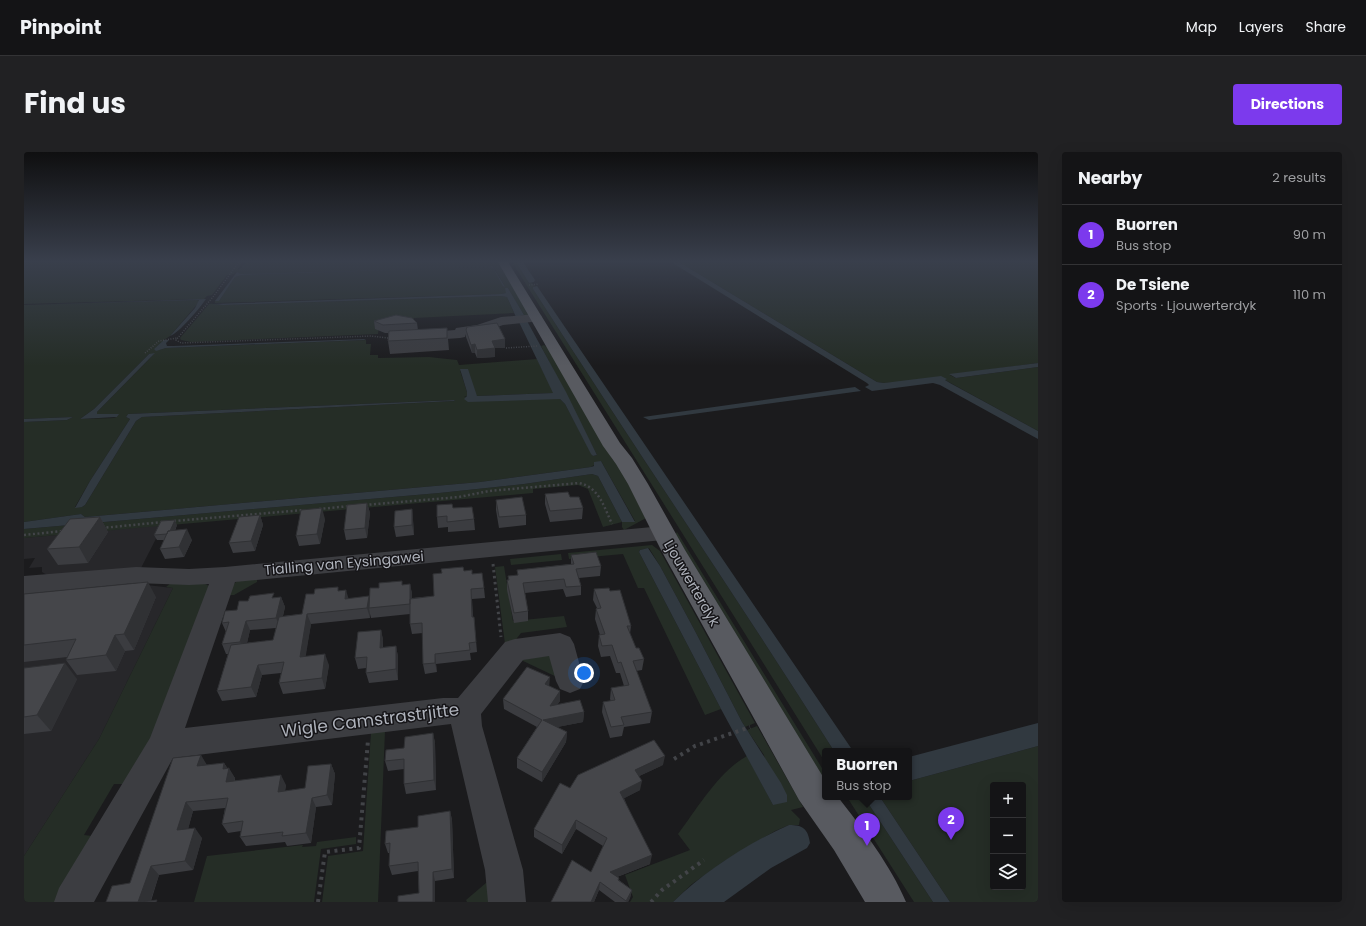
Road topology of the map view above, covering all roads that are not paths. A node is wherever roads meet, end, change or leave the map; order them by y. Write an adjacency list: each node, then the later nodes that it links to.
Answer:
1 (524, 297): 2 (main road, Ljouwerterdyk)
2 (536, 318): 3 (street); 4 (main road, Ljouwerterdyk)
3 (388, 338)
4 (663, 533): 5 (street, Tialling van Eysingawei); 12 (main road, Ljouwerterdyk)
5 (225, 575): 6 (street, Tialling van Eysingawei); 9 (street)
6 (25, 578)
7 (570, 681): 8 (street, Wigle Camstrastrjitte)
8 (466, 711): 9 (street, Wigle Camstrastrjitte); 11 (street)
9 (163, 745): 10 (street)
10 (73, 902)
11 (507, 902)
12 (887, 902)

